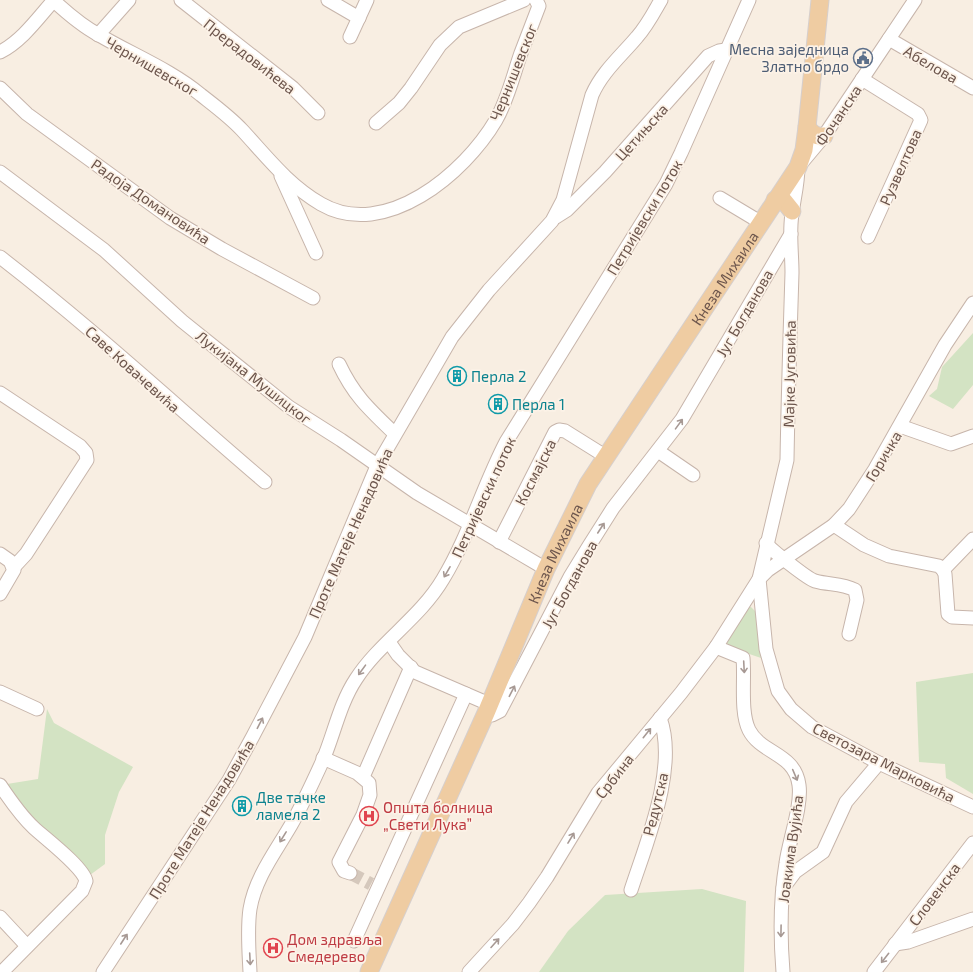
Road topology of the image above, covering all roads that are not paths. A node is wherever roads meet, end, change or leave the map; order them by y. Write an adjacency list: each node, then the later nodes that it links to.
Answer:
1 (54, 0): 13 (street, Чернишевског); 17 (street)
2 (129, 0): 13 (street)
3 (181, 0): 21 (street, Прерадовићева)
4 (328, 0): 12 (street)
5 (367, 0): 12 (street)
6 (524, 0): 22 (street)
7 (661, 0): 31 (street, Проте Матеје Ненадовића)
8 (749, 0): 16 (street, Петријевски поток)
9 (820, 0): 23 (main road, Кнеза Михаила)
10 (915, 0): 15 (street, Фочанска)
11 (537, 1): 27 (street, Чернишевског)
12 (359, 18): 14 (street)
13 (98, 35): 27 (street, Чернишевског)
14 (350, 37)
15 (888, 39): 18 (street, Фочанска); 20 (street, Абелова)
16 (726, 50): 31 (street, Цетињска); 49 (street, Петријевски поток)
17 (0, 52)
18 (862, 80): 24 (street, Фочанска); 34 (street, Рузвелтова)
19 (0, 88): 37 (street, Радоја Домановића)
20 (973, 88)
21 (318, 113)
22 (376, 123)
23 (807, 127): 24 (main road); 25 (main road, Кнеза Михаила)
24 (824, 136): 25 (street, Фочанска)
25 (798, 167): 29 (main road, Кнеза Михаила); 30 (street, Мајке Југовића)
26 (0, 172): 46 (street, Лукијана Мушицког)
27 (280, 173): 35 (street, Чернишевског)
28 (720, 198): 32 (street)
29 (775, 200): 30 (main road); 32 (main road, Кнеза Михаила)
30 (792, 211): 33 (street, Мајке Југовића)
31 (556, 217): 42 (street, Проте Матеје Ненадовића)
32 (760, 222): 45 (main road, Кнеза Михаила)
33 (791, 234): 44 (street, Југ Богданова, one-way to 33); 53 (street, Мајке Југовића)
34 (868, 237)
35 (316, 253)
36 (0, 257): 48 (street, Саве Ковачевића)
37 (313, 298)
38 (973, 303): 41 (street, Горичка)
39 (339, 364): 42 (street)
40 (0, 393): 56 (street)
41 (900, 426): 43 (street); 50 (street, Горичка)
42 (395, 434): 46 (street, Проте Матеје Ненадовића)
43 (973, 436)
44 (658, 452): 47 (street); 71 (street, Југ Богданова, one-way to 44)
45 (605, 456): 52 (street, Космајска); 57 (main road, Кнеза Михаила)
46 (377, 466): 49 (street, Лукијана Мушицког); 88 (street, Проте Матеје Ненадовића, one-way to 46)
47 (693, 475)
48 (265, 482)
49 (470, 524): 52 (street, Лукијана Мушицког); 65 (street, Петријевски поток, one-way to 65)
50 (834, 525): 55 (street, Горичка); 58 (street)
51 (973, 539): 58 (street)
52 (499, 542): 57 (street, Лукијана Мушицког)
53 (766, 543): 55 (street); 59 (street, Мајке Југовића)
54 (0, 554): 56 (street)
55 (785, 558): 59 (street, Горичка); 64 (street)
56 (13, 568): 60 (street)
57 (546, 569): 71 (main road, Кнеза Михаила)
58 (943, 570): 63 (street)
59 (759, 579): 61 (street, Србина); 62 (street, Светозара Марковића)
60 (0, 594)
61 (743, 603): 62 (street); 66 (street, Србина)
62 (762, 612): 74 (street, Светозара Марковића)
63 (973, 618)
64 (849, 634)
65 (389, 642): 67 (street); 73 (street, Петријевски поток, one-way to 73)
66 (716, 647): 72 (street, Србина); 80 (street, Јоакима Вујића, one-way to 80)
67 (410, 667): 69 (street); 75 (street)
68 (0, 692): 70 (street)
69 (466, 694): 71 (street); 84 (street)
70 (37, 709)
71 (487, 709): 90 (main road, Кнеза Михаила)
72 (660, 718): 81 (street, Редутска); 91 (street, Србина, one-way to 72)
73 (324, 758): 75 (street); 89 (street, Петријевски поток, one-way to 89)
74 (879, 763): 77 (street, Светозара Марковића); 80 (street)
75 (362, 777): 79 (street)
76 (0, 785): 86 (street)
77 (973, 807)
78 (973, 842): 85 (street, Словенска)
79 (350, 873)
80 (783, 888): 92 (street, Јоакима Вујића, one-way to 92)
81 (631, 890)
82 (0, 917): 86 (street)
83 (973, 919): 85 (street)
84 (354, 941)
85 (895, 944): 93 (street, Словенска, one-way to 93)
86 (28, 946): 87 (street)
87 (2, 972)
88 (103, 972)
89 (250, 972)
90 (369, 972)
91 (469, 972)
92 (783, 972)
93 (874, 972)

